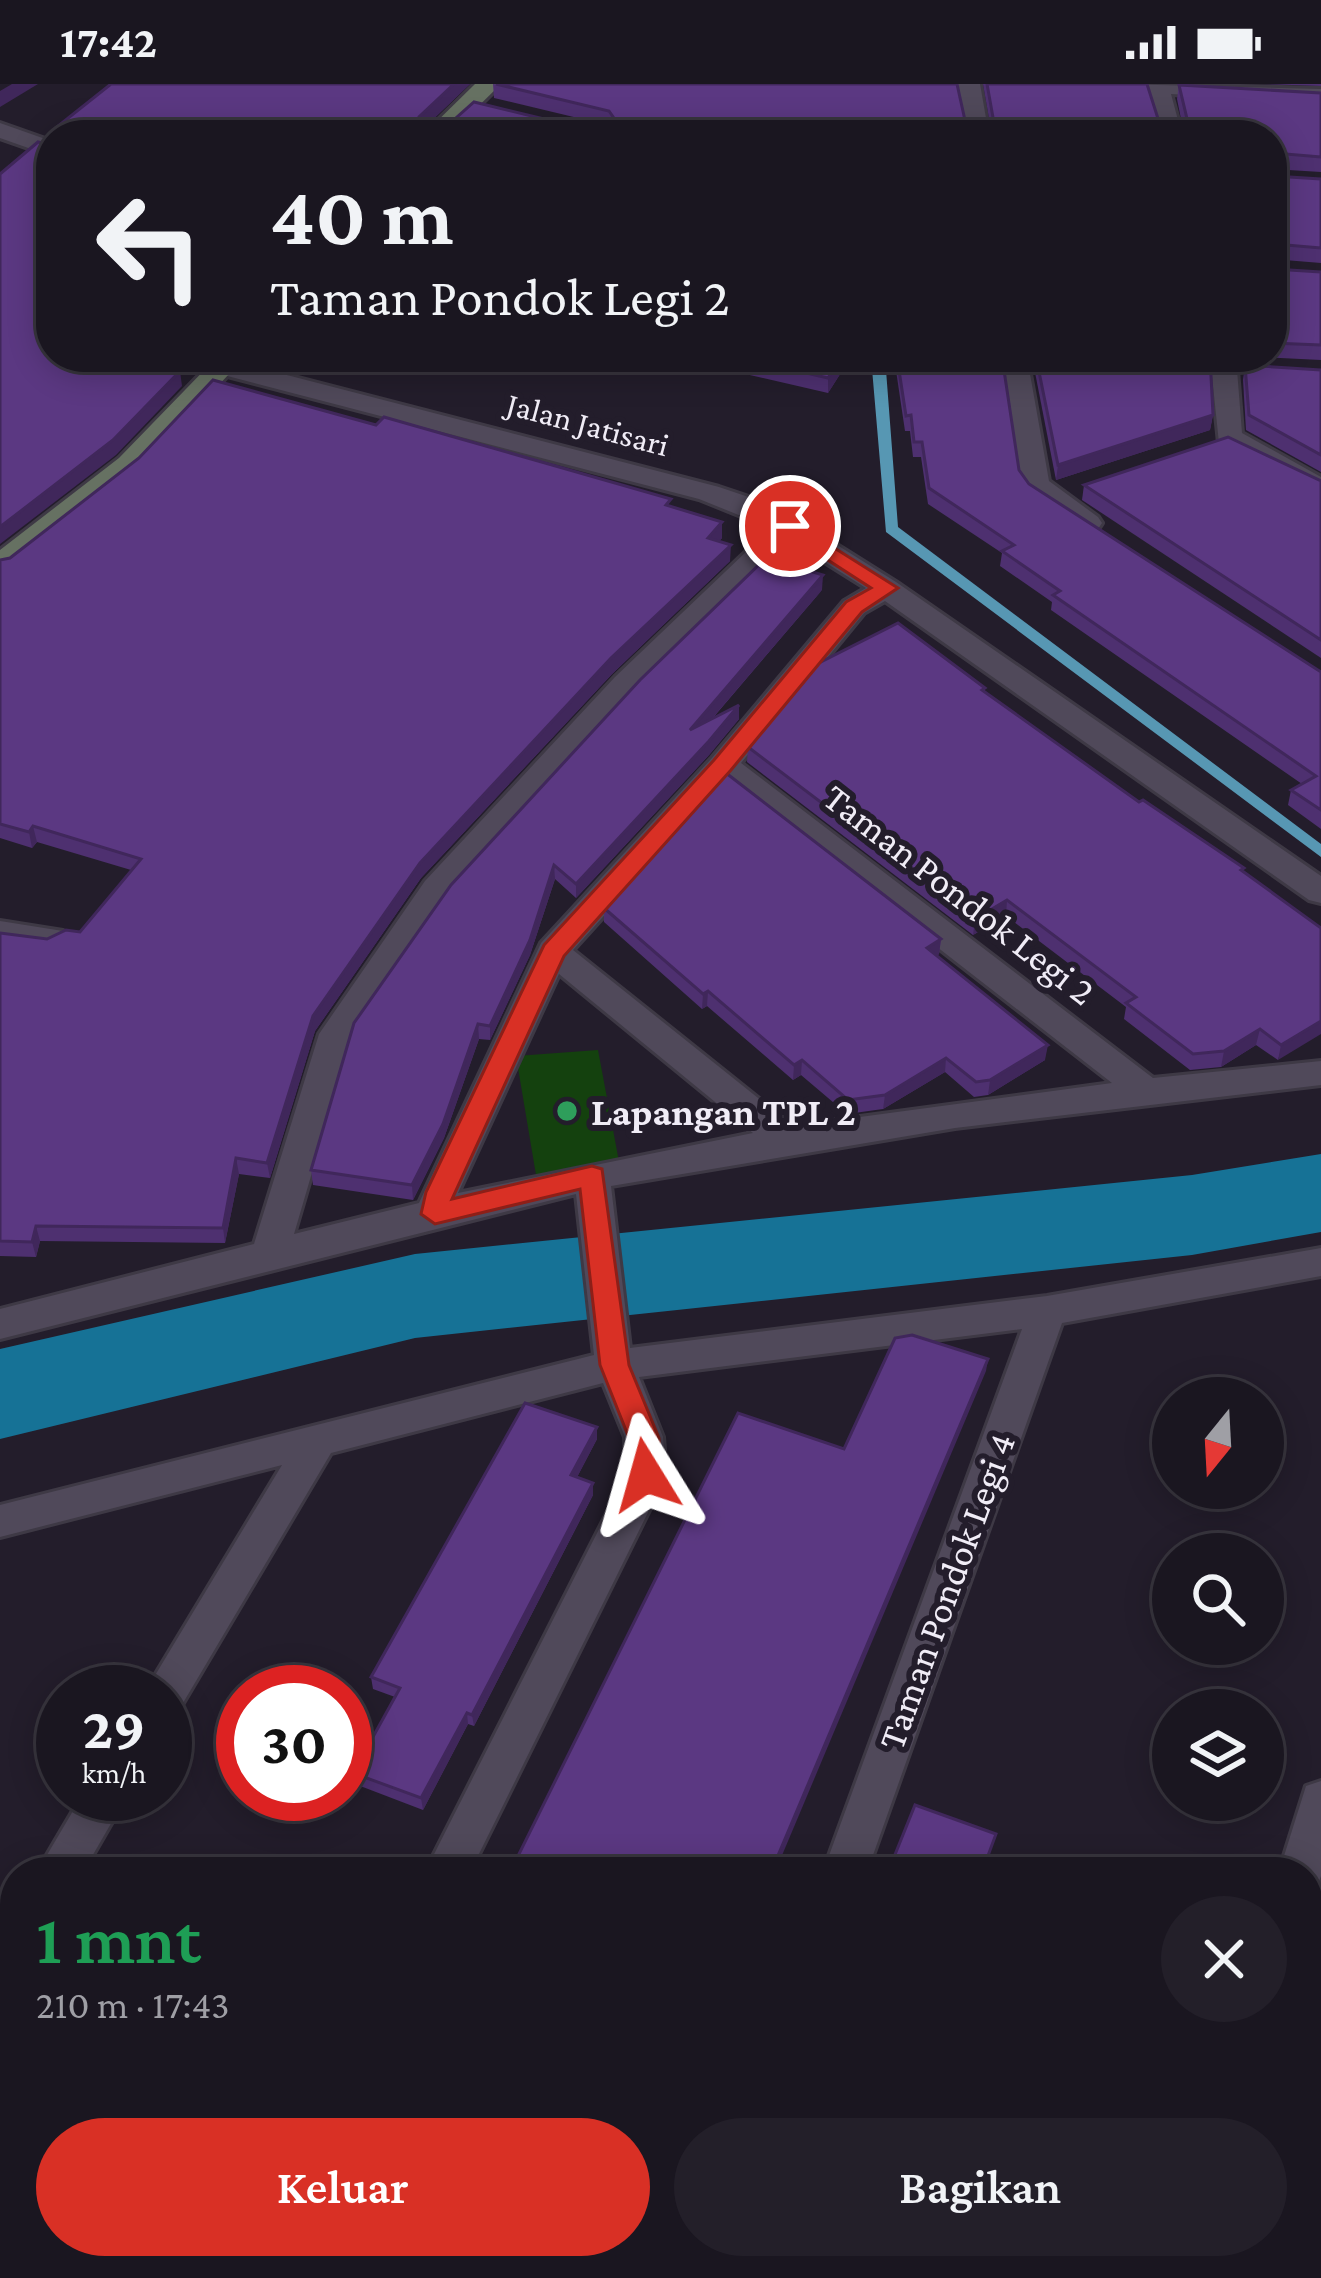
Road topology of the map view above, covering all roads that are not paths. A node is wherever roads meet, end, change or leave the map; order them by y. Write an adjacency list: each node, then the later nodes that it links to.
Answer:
1 (968, 84): 7 (street)
2 (1130, 84): 3 (street)
3 (1158, 87): 4 (street); 8 (street)
4 (1321, 96)
5 (482, 98): 6 (street)
6 (454, 120)
7 (974, 120)
8 (1166, 120)
9 (0, 130): 10 (street)
10 (36, 143)
11 (218, 372): 20 (street, Jalan Jatisari)
12 (265, 372): 18 (street, Jalan Jatisari)
13 (1017, 372): 17 (street)
14 (1230, 372): 15 (street)
15 (1314, 481)
16 (1094, 482): 17 (street)
17 (1049, 497): 19 (street)
18 (790, 526): 21 (street); 32 (street)
19 (1107, 536)
20 (0, 564)
21 (886, 588): 22 (street); 23 (street)
22 (723, 765): 26 (street); 28 (street, Taman Pondok Legi 2)
23 (1321, 892)
24 (0, 932): 25 (street)
25 (51, 939)
26 (553, 951): 29 (street); 31 (street)
27 (1321, 1072): 28 (street)
28 (1145, 1090): 29 (street)
29 (787, 1142): 30 (street)
30 (595, 1193): 31 (street); 36 (street)
31 (435, 1214): 32 (street)
32 (270, 1251): 35 (street)
33 (1321, 1262): 34 (street)
34 (1047, 1311): 36 (street); 44 (street, Taman Pondok Legi 4)
35 (0, 1324)
36 (611, 1348): 37 (street); 43 (street)
37 (316, 1442): 38 (street); 39 (street)
38 (0, 1521)
39 (183, 1665)
40 (1321, 1800): 45 (street)
41 (90, 1821): 42 (street)
42 (68, 1857)
43 (455, 1857)
44 (850, 1857)
45 (1305, 1857)

